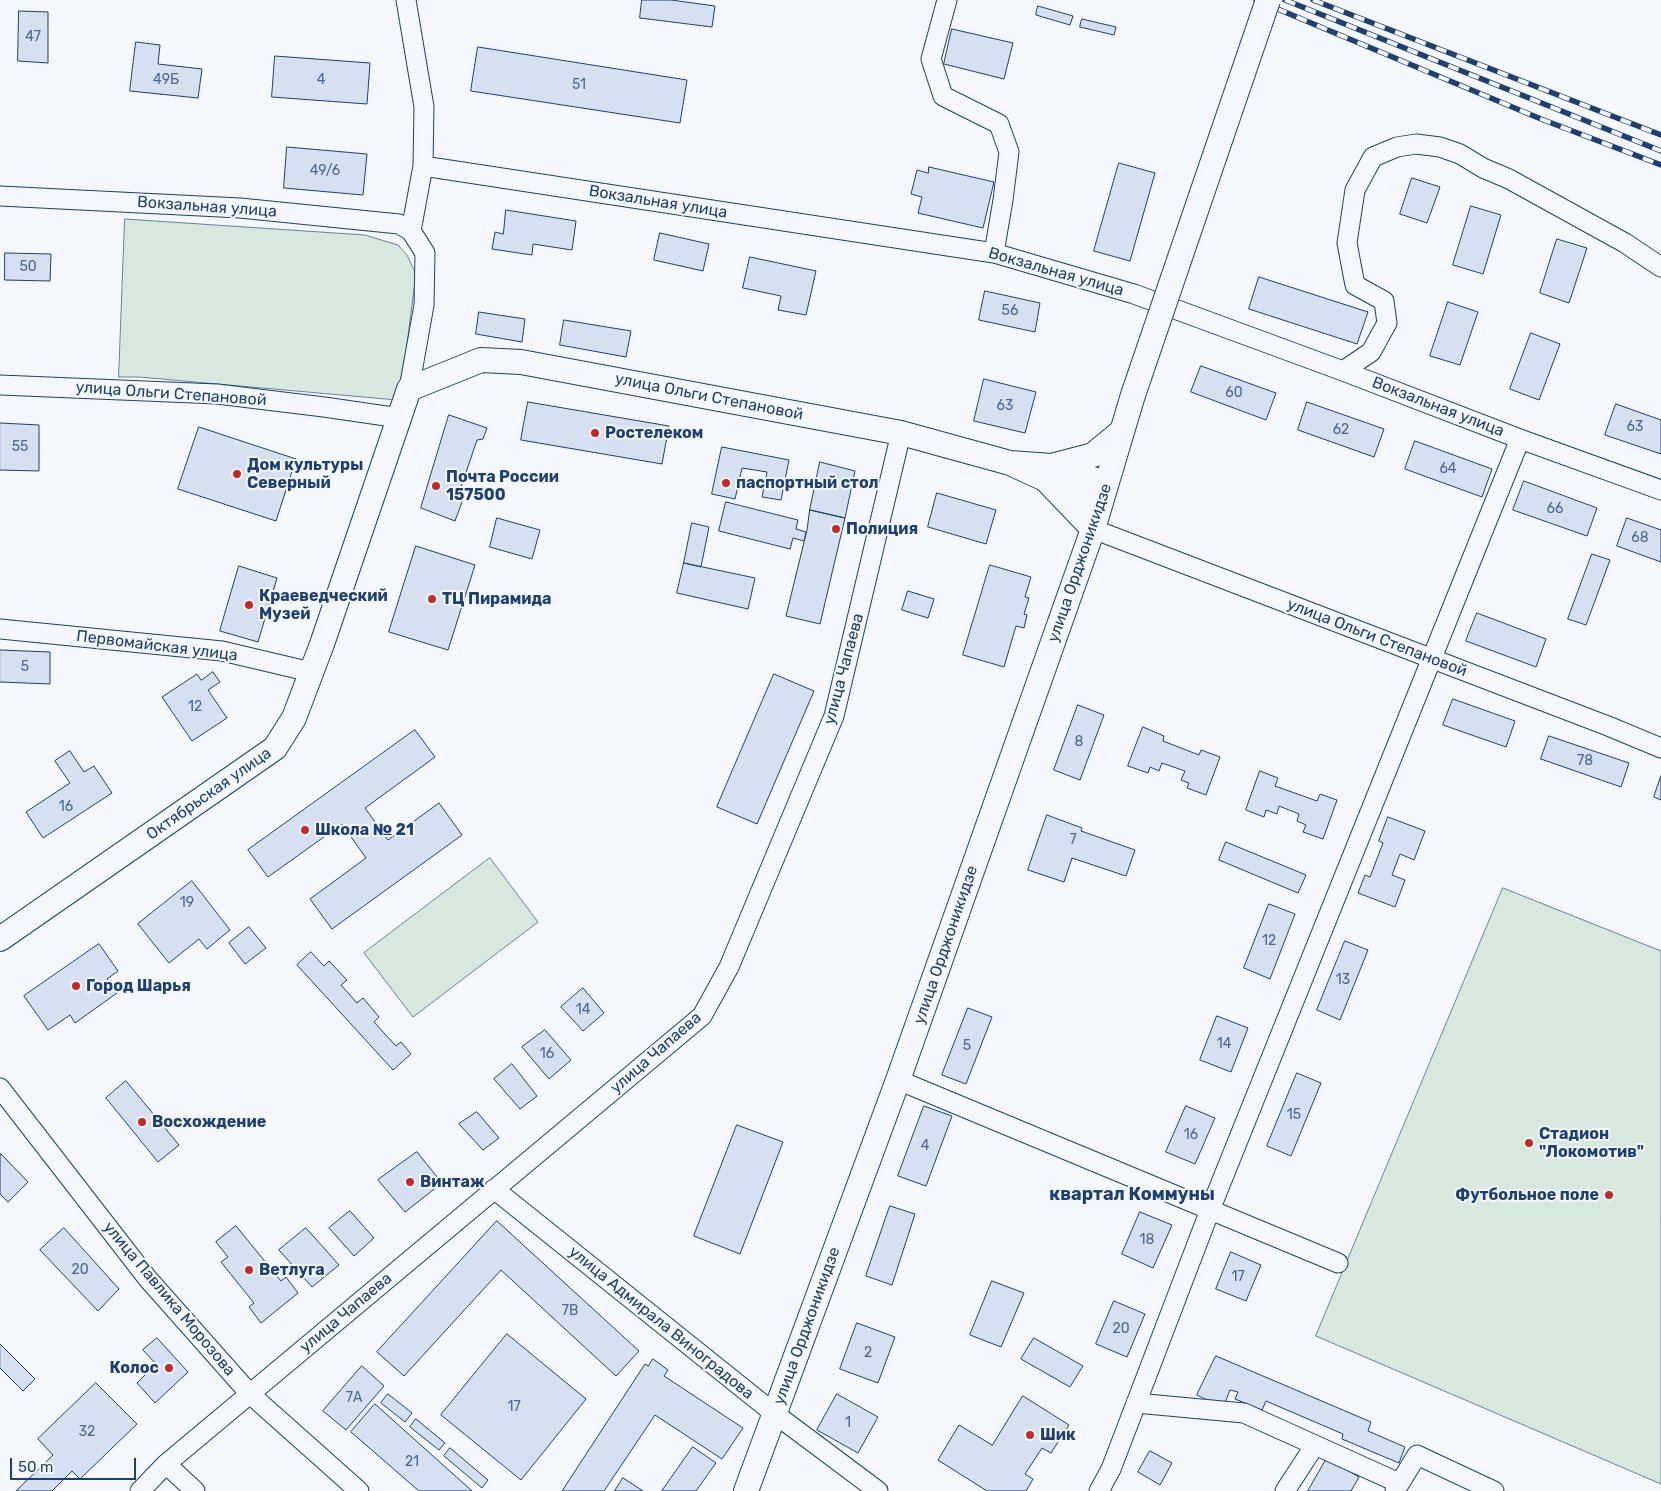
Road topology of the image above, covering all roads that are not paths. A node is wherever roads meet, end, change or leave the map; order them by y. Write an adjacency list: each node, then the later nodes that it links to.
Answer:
1 (406, 0): 4 (street)
2 (947, 0): 7 (street)
3 (1268, 0): 13 (main road, улица Орджоникидзе, bridge)
4 (423, 166): 6 (street); 7 (street, Вокзальная улица)
5 (0, 196): 6 (street, Вокзальная улица)
6 (411, 231): 11 (street)
7 (994, 253): 9 (street, Вокзальная улица)
8 (1661, 267): 9 (street)
9 (1343, 371): 15 (street, Вокзальная улица)
10 (0, 384): 12 (street, улица Ольги Степановой)
11 (409, 389): 12 (main road, Октябрьская улица); 14 (main road, улица Ольги Степановой)
12 (400, 418): 22 (main road, Октябрьская улица)
13 (1122, 431): 16 (main road); 18 (main road, улица Орджоникидзе)
14 (901, 433): 16 (main road, улица Ольги Степановой); 27 (street, улица Чапаева)
15 (1520, 439): 17 (street, Вокзальная улица); 21 (street)
16 (1049, 473): 18 (main road, улица Ольги Степановой); 19 (main road)
17 (1661, 490)
18 (1104, 492): 19 (main road, улица Орджоникидзе)
19 (1093, 529): 21 (street, улица Ольги Степановой); 25 (main road, улица Орджоникидзе)
20 (0, 629): 22 (street, Первомайская улица)
21 (1433, 659): 23 (street, улица Ольги Степановой); 28 (street)
22 (312, 672): 24 (main road, Октябрьская улица)
23 (1661, 748)
24 (0, 939)
25 (898, 1080): 28 (street); 32 (main road, улица Орджоникидзе)
26 (0, 1088): 30 (street, улица Павлика Морозова)
27 (494, 1189): 30 (street, улица Чапаева); 32 (street, улица Адмирала Виноградова)
28 (1210, 1210): 29 (street); 31 (street)
29 (1338, 1263)
30 (250, 1394): 34 (street, улица Чапаева); 38 (street, улица Павлика Морозова)
31 (1136, 1403): 33 (street); 41 (street)
32 (775, 1414): 39 (main road, улица Орджоникидзе); 40 (street, улица Адмирала Виноградова)
33 (1315, 1445): 35 (street); 42 (street)
34 (166, 1464): 36 (street, улица Чапаева); 37 (street)
35 (1397, 1487): 43 (street)
36 (140, 1491)
37 (195, 1491)
38 (359, 1491)
39 (746, 1491)
40 (878, 1491)
41 (1099, 1491)
42 (1285, 1491)
43 (1494, 1491)

